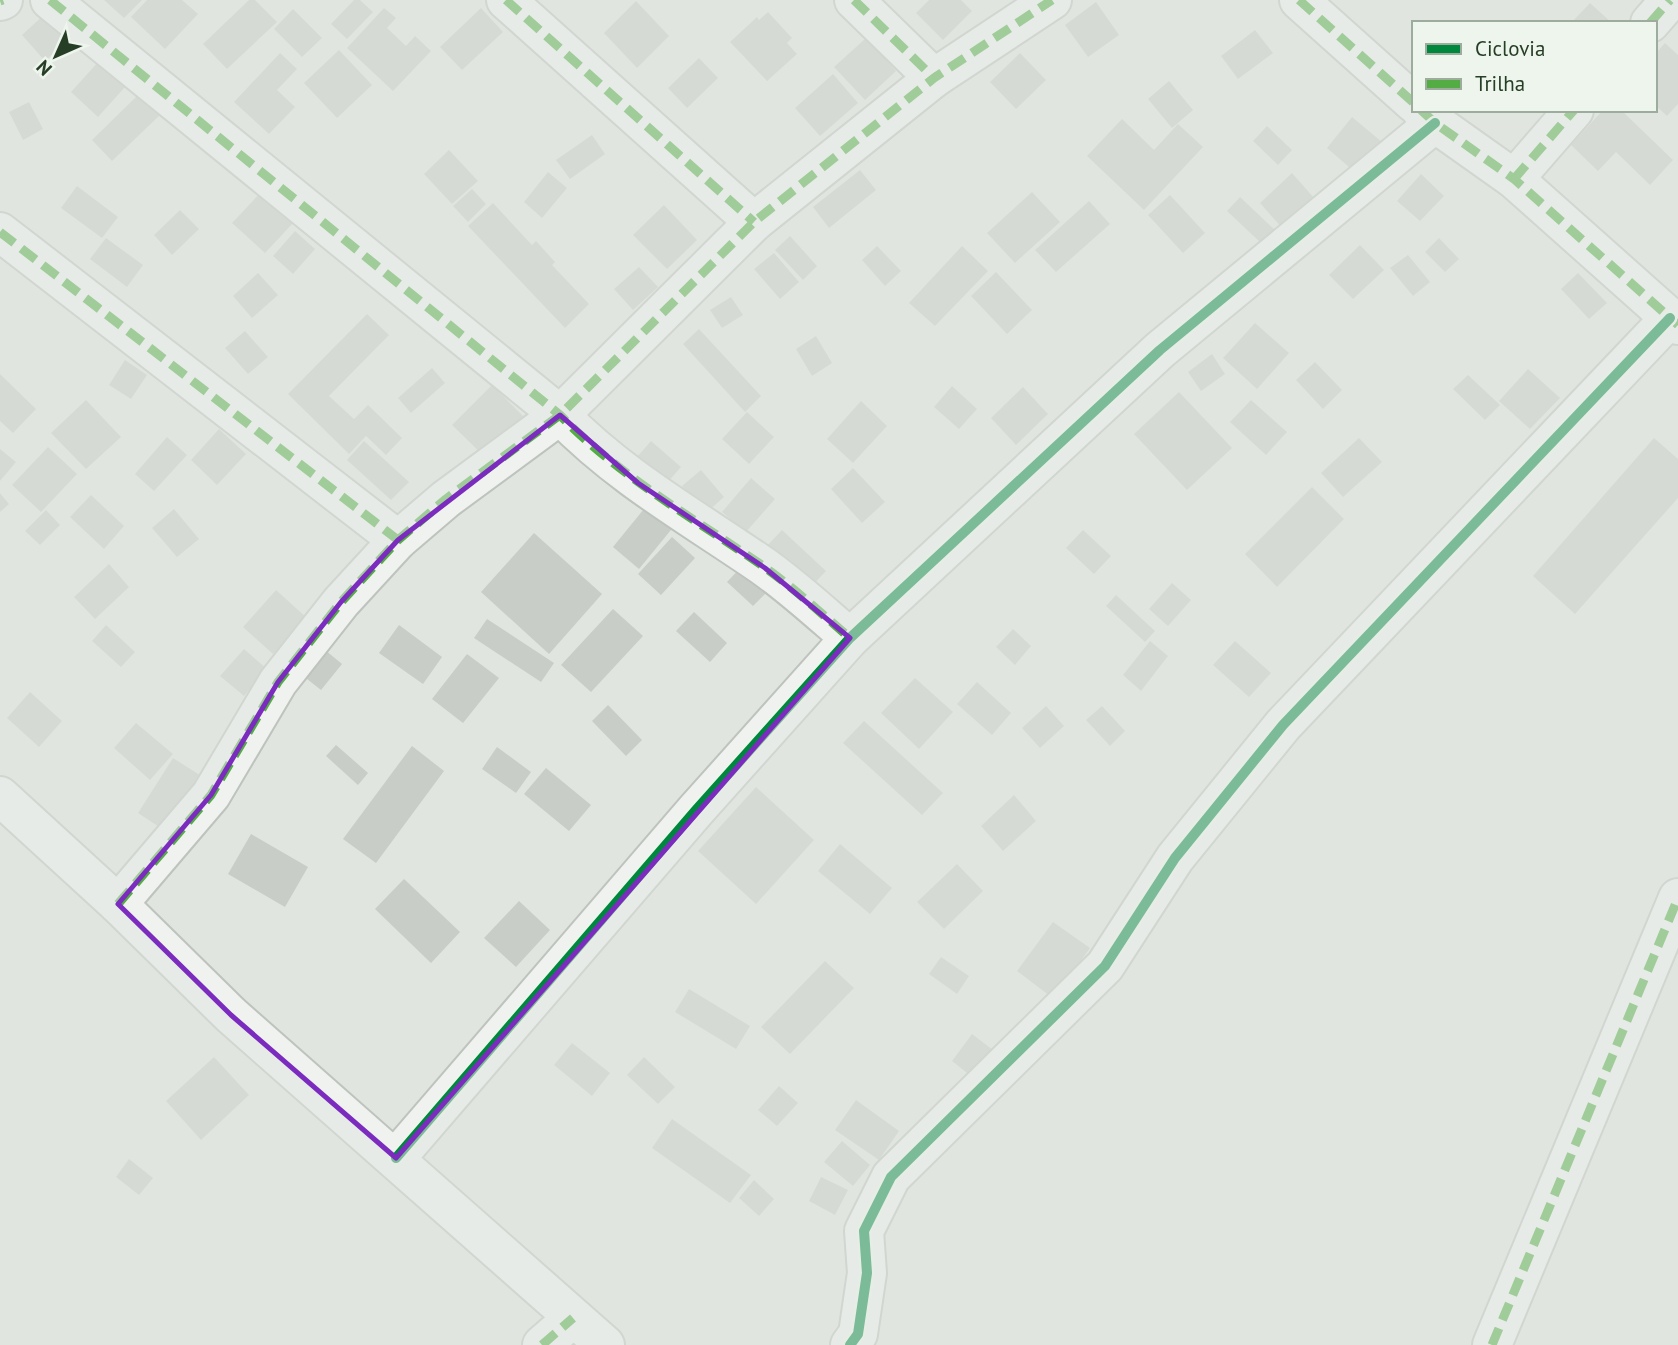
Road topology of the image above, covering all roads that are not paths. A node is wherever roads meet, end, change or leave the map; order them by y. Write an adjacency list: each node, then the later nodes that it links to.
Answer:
1 (50, 0): 16 (street)
2 (506, 0): 13 (street)
3 (854, 0): 8 (street)
4 (1052, 0): 8 (street)
5 (1299, 0): 9 (street)
6 (1670, 0): 7 (street)
7 (1652, 21)
8 (934, 78): 13 (street)
9 (1412, 102)
10 (1423, 112): 12 (street); 18 (street)
11 (1572, 112): 12 (street)
12 (1514, 179): 15 (street)
13 (754, 222): 16 (street)
14 (0, 232): 17 (street)
15 (1674, 321): 26 (street)
16 (560, 415): 17 (street); 18 (street)
17 (398, 540): 21 (street)
18 (850, 638): 22 (street)
19 (0, 796): 21 (street)
20 (1678, 898): 27 (street)
21 (118, 904): 22 (street)
22 (396, 1158): 23 (street)
23 (573, 1318): 24 (street); 25 (street)
24 (542, 1345)
25 (606, 1345)
26 (850, 1345)
27 (1492, 1345)

